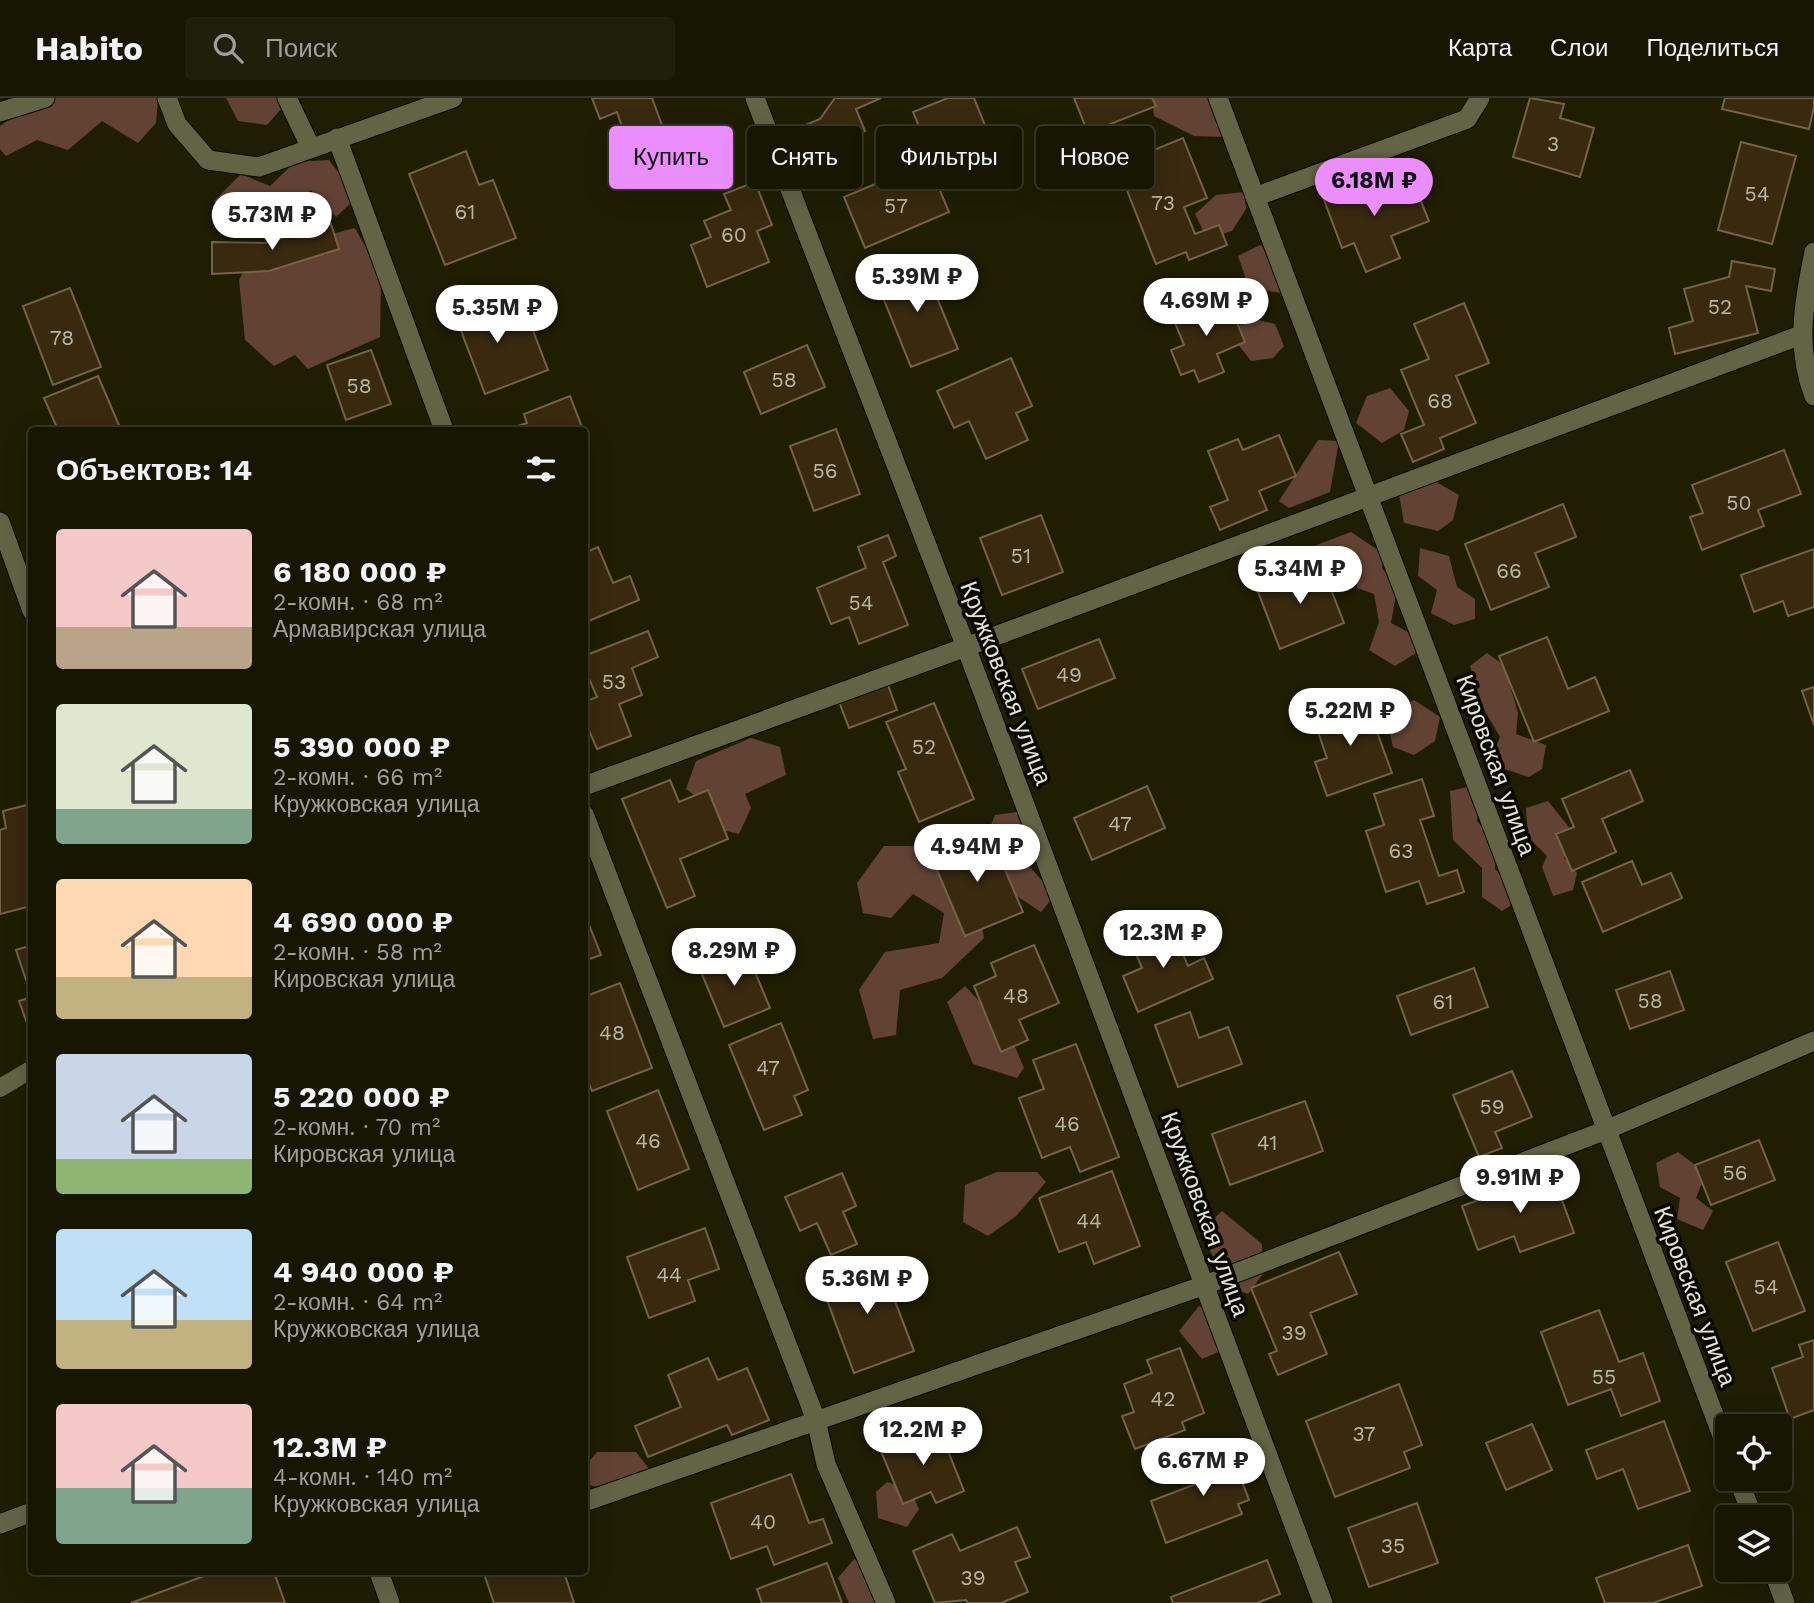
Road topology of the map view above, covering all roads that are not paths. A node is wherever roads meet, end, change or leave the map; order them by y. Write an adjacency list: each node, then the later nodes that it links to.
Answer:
1 (45, 98): 8 (street)
2 (167, 98): 10 (street)
3 (288, 98): 10 (street)
4 (453, 98): 9 (street)
5 (755, 98): 19 (street, Кружковская улица)
6 (1218, 98): 11 (street, Кировская улица)
7 (1480, 98): 11 (street)
8 (0, 112)
9 (337, 138): 10 (street); 15 (street)
10 (311, 148)
11 (1255, 197): 16 (street, Кировская улица)
12 (1814, 251): 13 (street)
13 (1801, 335): 14 (street); 16 (street)
14 (1814, 396)
15 (443, 427)
16 (1370, 496): 19 (street); 25 (street, Кировская улица)
17 (0, 522): 18 (street)
18 (28, 600)
19 (966, 647): 20 (street); 26 (street, Кружковская улица)
20 (588, 785)
21 (588, 824): 28 (street)
22 (1814, 1041): 25 (street)
23 (28, 1071): 24 (lane)
24 (0, 1088)
25 (1606, 1130): 26 (street); 27 (street, Кировская улица)
26 (1205, 1285): 28 (street); 36 (street, Кружковская улица)
27 (1715, 1418)
28 (816, 1420): 29 (street); 35 (street)
29 (588, 1501)
30 (28, 1514): 31 (street)
31 (0, 1524)
32 (384, 1575): 34 (street)
33 (1778, 1582): 37 (street)
34 (390, 1603)
35 (886, 1603)
36 (1323, 1603)
37 (1786, 1603)

